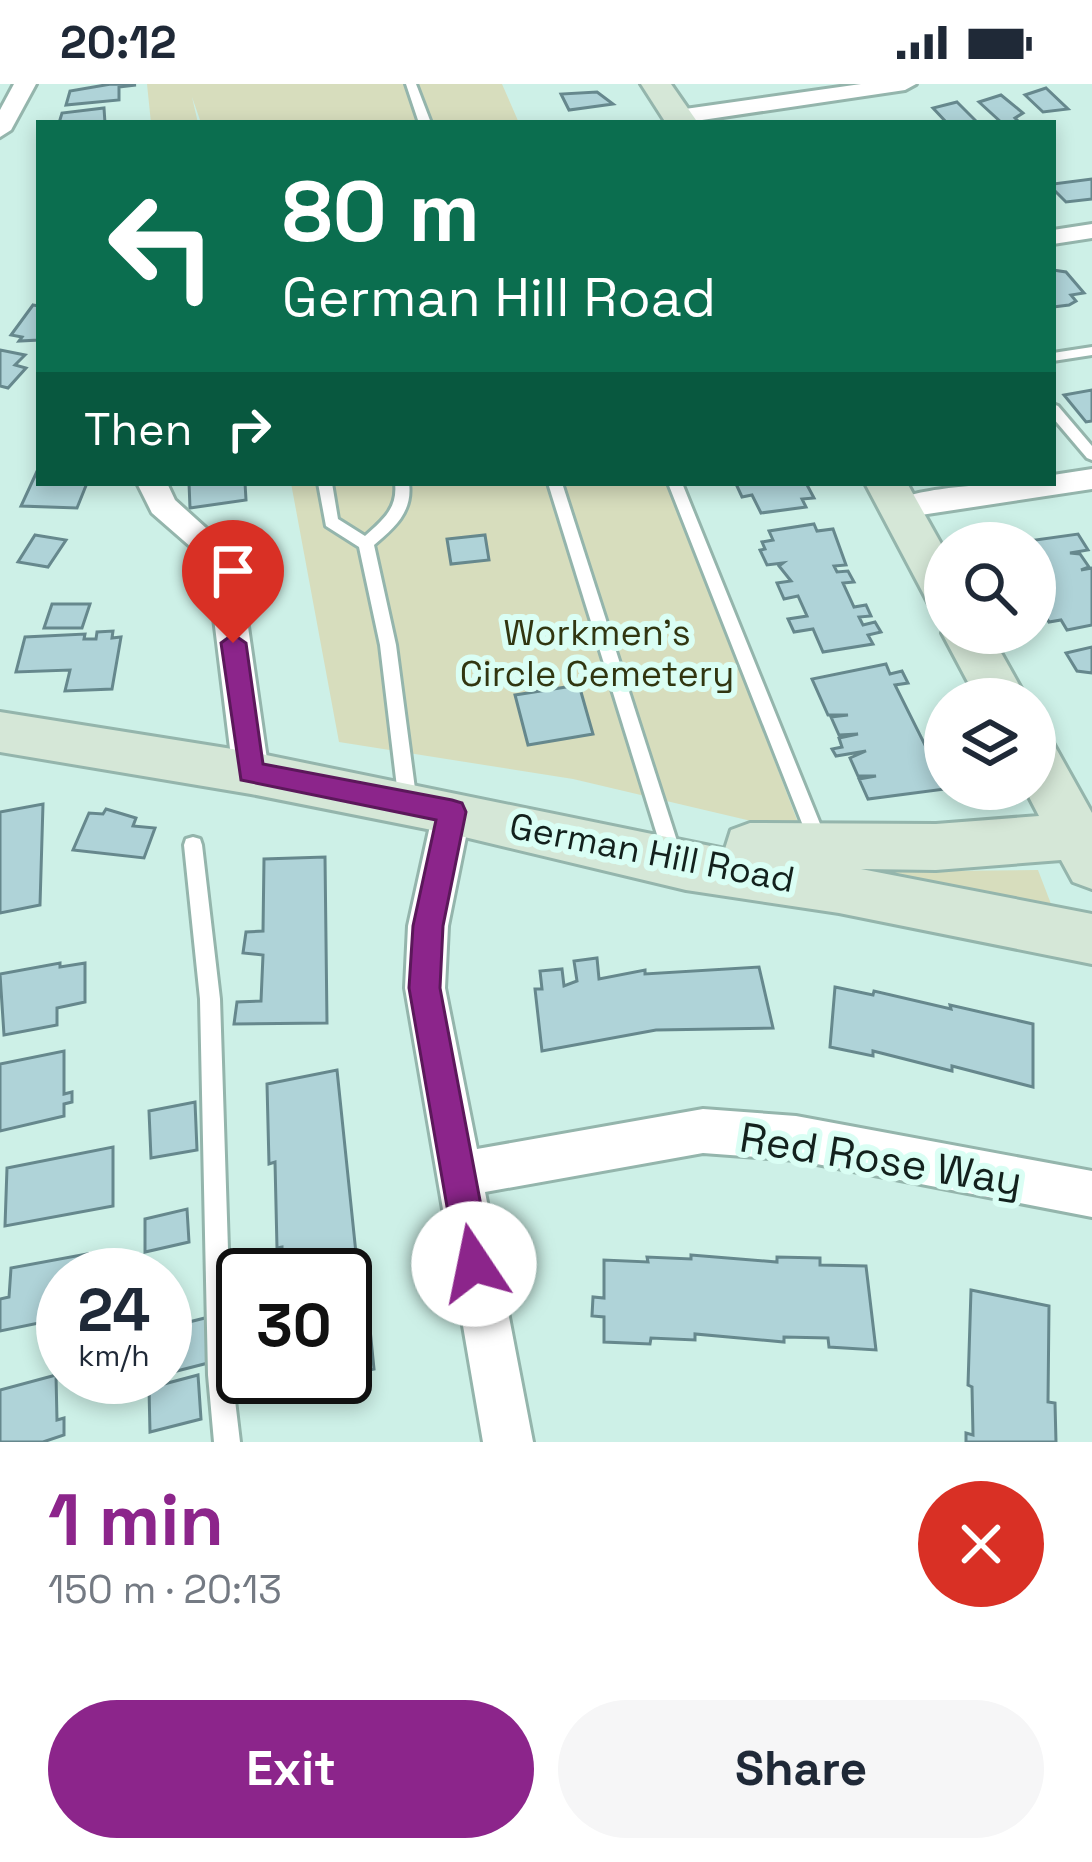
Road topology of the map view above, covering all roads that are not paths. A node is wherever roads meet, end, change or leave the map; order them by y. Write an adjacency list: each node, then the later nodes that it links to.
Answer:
1 (25, 84): 7 (street)
2 (411, 84): 5 (lane)
3 (656, 84): 6 (street)
4 (904, 84): 6 (street)
5 (424, 120)
6 (680, 120)
7 (0, 130)
8 (1092, 231): 9 (street)
9 (1056, 237)
10 (1092, 351): 11 (lane)
11 (1056, 357)
12 (1056, 413): 13 (lane)
13 (1092, 455)
14 (1092, 479): 15 (street)
15 (1056, 482)
16 (153, 486): 26 (street)
17 (325, 486): 23 (lane)
18 (403, 486): 23 (lane)
19 (556, 486): 29 (lane)
20 (676, 486): 32 (lane)
21 (1005, 486): 22 (street)
22 (894, 495): 24 (street)
23 (366, 544): 28 (lane)
24 (924, 552)
25 (0, 732): 26 (street, German Hill Road)
26 (251, 772): 28 (street, German Hill Road)
27 (1056, 793): 31 (street)
28 (430, 808): 29 (street); 33 (street, German Hill Road); 34 (street)
29 (668, 841): 32 (street)
30 (193, 845): 36 (lane)
31 (1088, 846): 32 (street)
32 (822, 850)
33 (1092, 939)
34 (457, 1175): 35 (street, Red Rose Way); 37 (street)
35 (1092, 1194)
36 (226, 1442)
37 (508, 1442)

